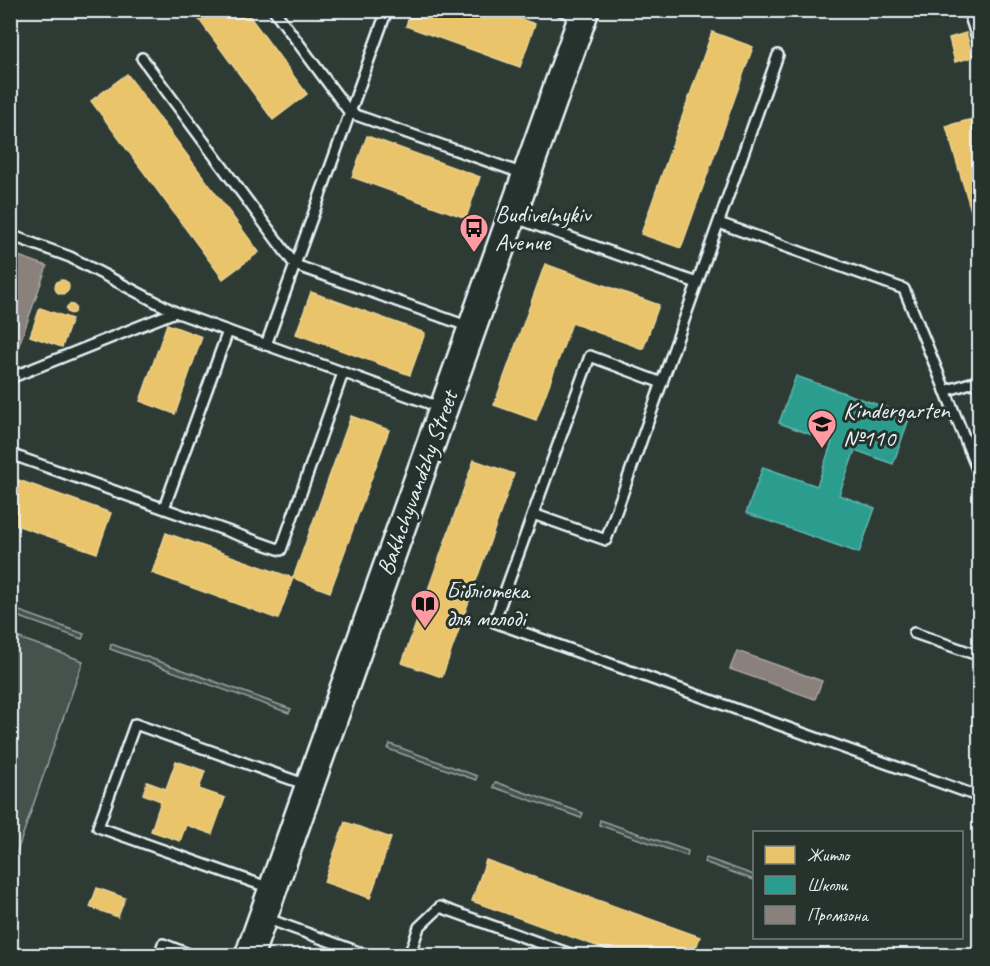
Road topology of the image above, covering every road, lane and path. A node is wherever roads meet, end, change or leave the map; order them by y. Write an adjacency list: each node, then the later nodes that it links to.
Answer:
1 (274, 10): 8 (lane)
2 (387, 10): 8 (lane)
3 (968, 10): 5 (lane)
4 (576, 13): 9 (street, Bakhchyvandzhy Street)
5 (980, 47)
6 (778, 55): 11 (lane)
7 (142, 58): 13 (lane)
8 (350, 112): 9 (lane); 13 (lane)
9 (526, 175): 10 (street, Bakhchyvandzhy Street)
10 (512, 217): 14 (lane); 16 (street, Bakhchyvandzhy Street)
11 (718, 223): 14 (lane); 23 (lane)
12 (10, 235): 15 (lane)
13 (296, 265): 16 (lane); 18 (lane)
14 (697, 283): 22 (lane)
15 (175, 312): 17 (lane); 20 (lane)
16 (472, 328): 24 (street, Bakhchyvandzhy Street)
17 (228, 331): 18 (lane); 27 (lane)
18 (266, 345): 19 (lane)
19 (343, 373): 24 (lane); 27 (lane)
20 (10, 378)
21 (980, 380): 23 (lane)
22 (662, 383): 28 (lane); 28 (lane)
23 (945, 391): 26 (lane)
24 (443, 409): 31 (street, Bakhchyvandzhy Street)
25 (10, 454): 27 (lane)
26 (980, 476)
27 (164, 508)
28 (533, 514): 32 (lane)
29 (914, 633): 30 (lane)
30 (980, 656)
31 (309, 786): 33 (street, Bakhchyvandzhy Street); 33 (lane)
32 (980, 797)
33 (272, 889): 34 (street, Bakhchyvandzhy Street)
34 (262, 917): 37 (street, Bakhchyvandzhy Street); 38 (lane)
35 (159, 956): 36 (lane)
36 (194, 956)
37 (249, 956)
38 (370, 956)
39 (409, 956): 40 (lane)
40 (576, 956)

